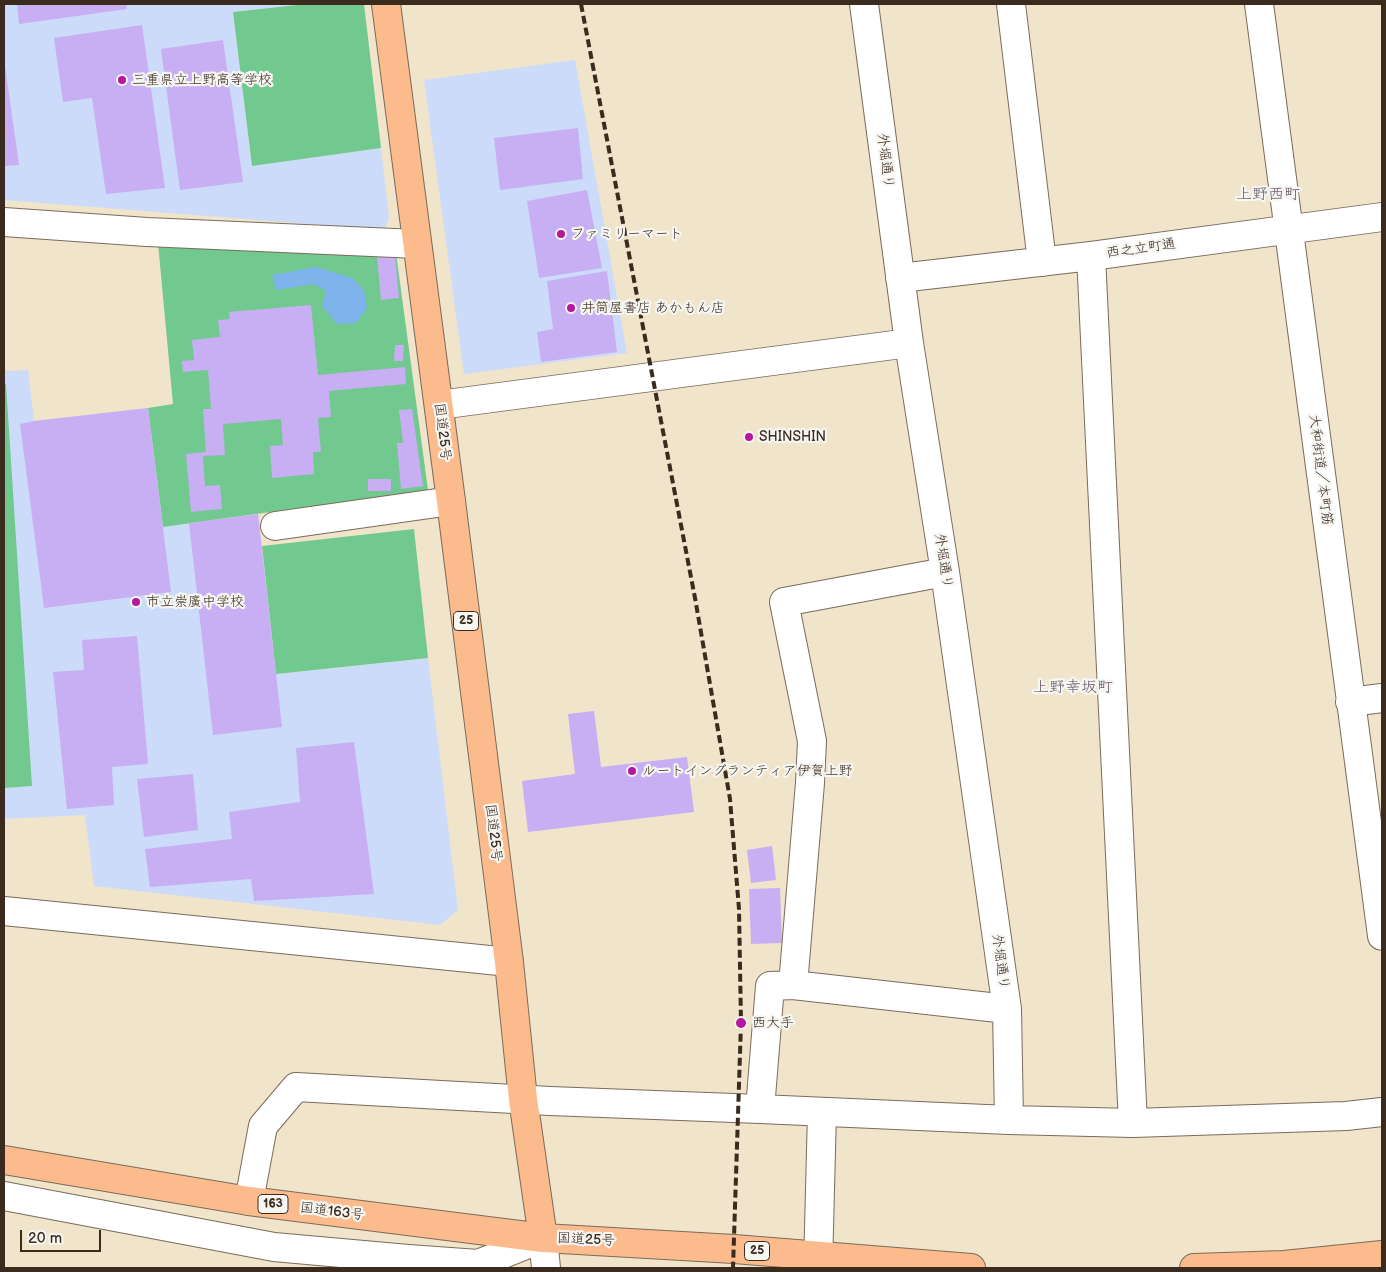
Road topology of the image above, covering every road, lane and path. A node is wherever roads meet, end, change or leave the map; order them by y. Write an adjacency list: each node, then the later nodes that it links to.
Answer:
1 (386, 4): 8 (highway, 国道25号 / 25)
2 (864, 4): 11 (street, 外堀通り)
3 (1010, 4): 10 (street)
4 (1259, 4): 7 (street, 大和街道／本町筋)
5 (1382, 218): 7 (street, 西之立町通)
6 (4, 222): 8 (street)
7 (1289, 230): 9 (street, 西之立町通); 18 (street, 大和街道／本町筋)
8 (417, 244): 13 (highway, 国道25号 / 25)
9 (1091, 256): 10 (street, 西之立町通); 29 (street)
10 (1042, 262): 11 (street, 西之立町通)
11 (900, 278): 12 (street, 外堀通り)
12 (909, 343): 13 (street); 16 (street, 外堀通り)
13 (439, 405): 14 (highway, 国道25号 / 25)
14 (451, 501): 15 (street); 21 (highway, 国道25号 / 25)
15 (275, 526)
16 (945, 572): 22 (street); 23 (street, 外堀通り)
17 (1382, 698): 18 (street)
18 (1350, 702): 20 (street, 大和街道／本町筋)
19 (4, 911): 21 (street)
20 (1382, 936)
21 (508, 962): 24 (highway, 国道25号 / 25)
22 (794, 985): 23 (street); 25 (street)
23 (1007, 1009): 28 (street, 外堀通り)
24 (523, 1099): 25 (street); 32 (street); 33 (highway, 国道25号 / 25)
25 (760, 1108): 26 (street)
26 (822, 1112): 28 (street); 36 (street)
27 (1382, 1112): 29 (street)
28 (1009, 1120): 29 (street)
29 (1133, 1124)
30 (4, 1160): 32 (highway, 国道163号 / 163)
31 (4, 1196): 35 (street)
32 (249, 1202): 33 (highway, 国道163号 / 163)
33 (543, 1238): 35 (street); 36 (highway, 国道25号 / 25); 37 (street)
34 (1382, 1255): 39 (highway)
35 (273, 1258)
36 (818, 1262): 38 (highway, 国道25号 / 25)
37 (546, 1268)
38 (971, 1268)
39 (1194, 1268)

